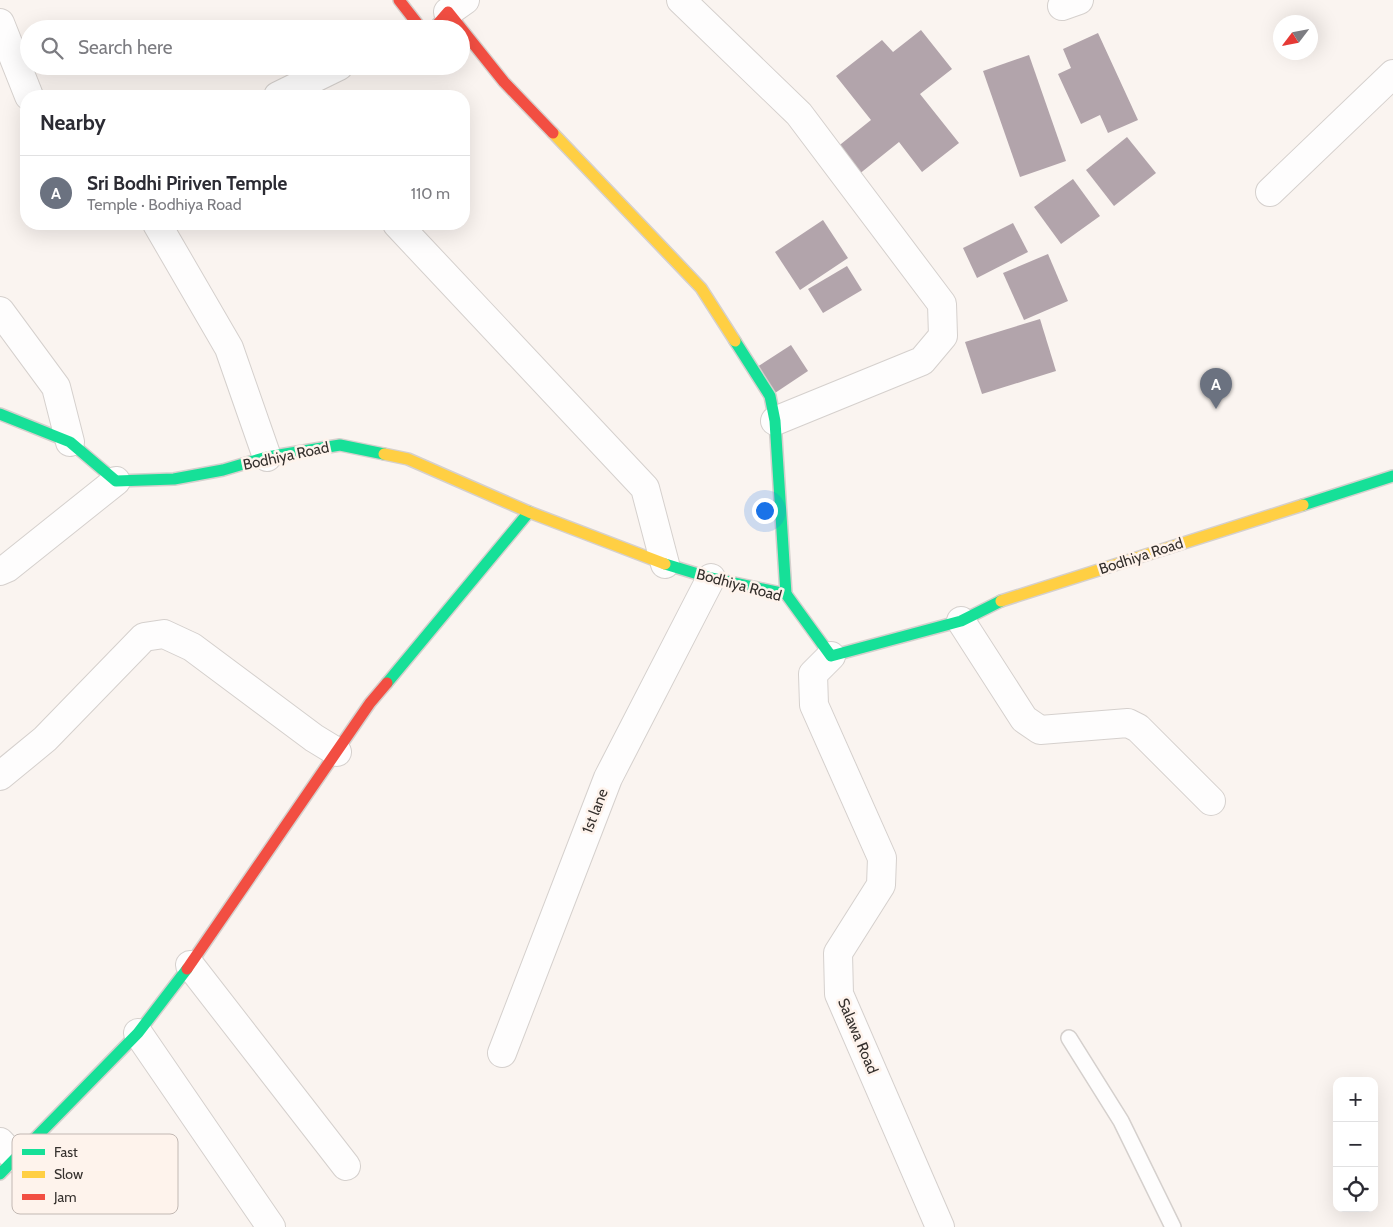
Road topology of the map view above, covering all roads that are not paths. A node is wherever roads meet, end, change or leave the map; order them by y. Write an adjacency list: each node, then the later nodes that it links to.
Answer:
1 (399, 0): 4 (street)
2 (681, 0): 20 (street)
3 (456, 6): 5 (street); 6 (street)
4 (413, 20)
5 (442, 20)
6 (465, 20)
7 (0, 23): 9 (street)
8 (470, 28): 20 (street)
9 (20, 73)
10 (1393, 74): 15 (street)
11 (21, 75): 13 (street)
12 (323, 75): 14 (street)
13 (27, 90)
14 (295, 90)
15 (1270, 192)
16 (160, 230): 22 (street)
17 (403, 230): 26 (street)
18 (0, 310): 21 (street)
19 (0, 414): 21 (street)
20 (775, 421): 29 (street)
21 (70, 442): 24 (street)
22 (267, 457): 24 (street, Bodhiya Road); 25 (street, Bodhiya Road)
23 (1393, 476): 30 (street, Bodhiya Road)
24 (116, 481): 27 (street)
25 (529, 512): 26 (street, Bodhiya Road); 32 (street)
26 (665, 564): 28 (street, Bodhiya Road)
27 (0, 571)
28 (711, 578): 29 (street, Bodhiya Road); 38 (street, 1st lane)
29 (786, 594): 31 (street, Bodhiya Road)
30 (962, 621): 31 (street, Bodhiya Road); 34 (street)
31 (831, 656): 42 (street, Salawa Road)
32 (337, 752): 33 (street); 35 (street)
33 (0, 776)
34 (1211, 801)
35 (190, 965): 36 (street); 40 (street)
36 (138, 1033): 39 (street); 41 (street)
37 (1069, 1038): 43 (lane)
38 (502, 1053)
39 (31, 1134)
40 (346, 1166)
41 (272, 1227)
42 (940, 1227)
43 (1173, 1227)

